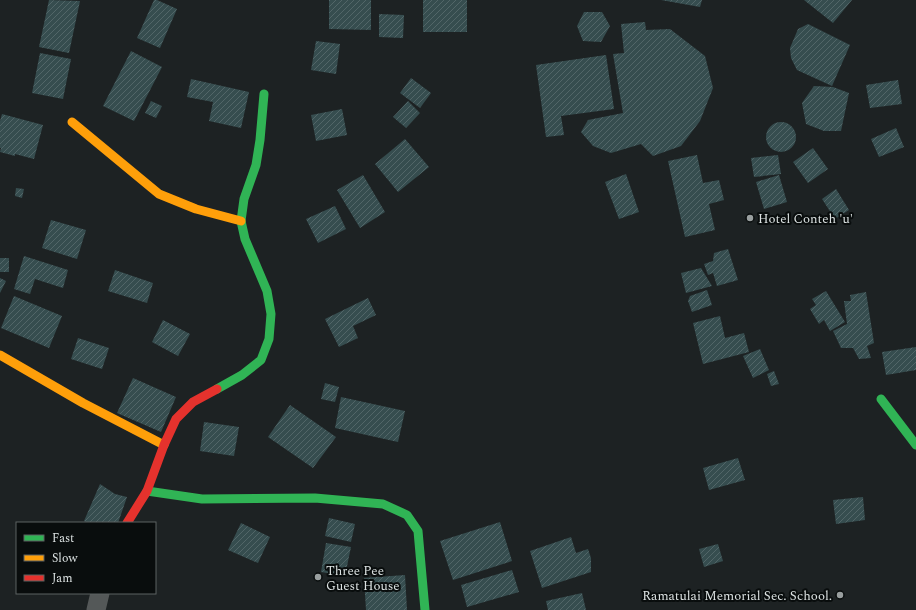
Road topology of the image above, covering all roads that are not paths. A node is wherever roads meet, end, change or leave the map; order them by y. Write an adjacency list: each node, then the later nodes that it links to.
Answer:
1 (264, 94): 3 (street)
2 (72, 122): 3 (street)
3 (241, 221): 7 (street)
4 (0, 355): 7 (street)
5 (881, 399): 6 (street)
6 (916, 445)
7 (164, 446): 8 (street)
8 (148, 492): 9 (street); 12 (street)
9 (128, 522)
10 (100, 594): 11 (street)
11 (96, 610)
12 (426, 610)

